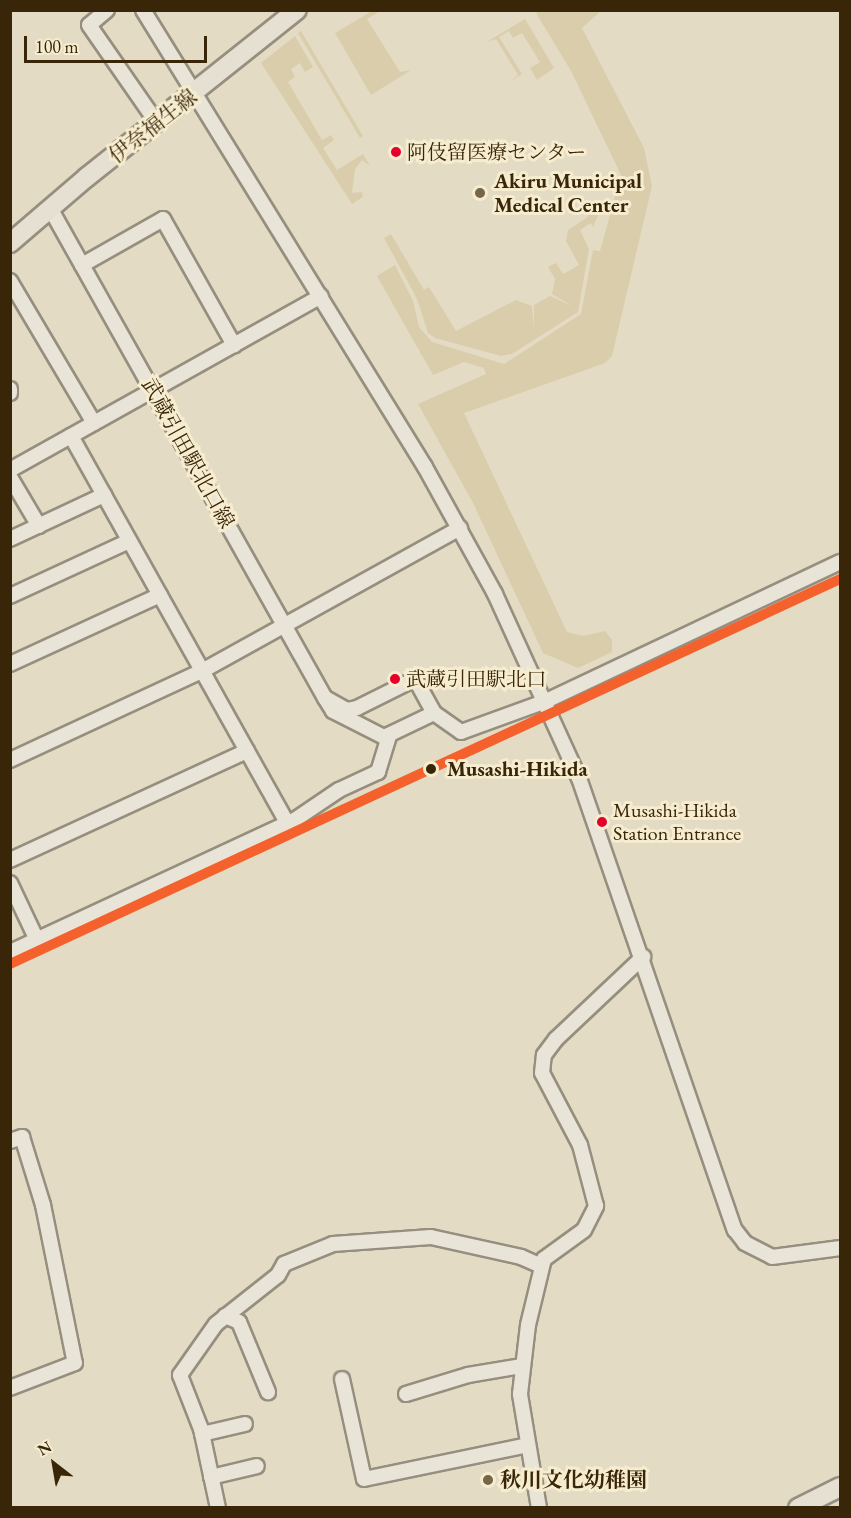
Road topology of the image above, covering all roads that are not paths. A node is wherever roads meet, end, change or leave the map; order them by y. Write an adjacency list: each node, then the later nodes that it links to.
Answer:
1 (107, 10): 5 (street)
2 (143, 10): 4 (street)
3 (297, 10): 4 (main road, 伊奈福生線)
4 (195, 93): 5 (main road, 伊奈福生線); 10 (street)
5 (157, 123): 6 (main road, 伊奈福生線)
6 (50, 208): 7 (main road, 伊奈福生線); 8 (street, 武蔵引田駅北口線)
7 (10, 243)
8 (82, 265): 11 (street); 12 (street, 武蔵引田駅北口線)
9 (10, 281): 13 (street)
10 (321, 296): 11 (street); 19 (street)
11 (234, 345): 12 (street)
12 (152, 390): 13 (street); 25 (street, 武蔵引田駅北口線)
13 (94, 423): 14 (street)
14 (71, 436): 15 (street); 17 (street)
15 (10, 470)
16 (10, 477): 18 (street)
17 (104, 495): 18 (street); 21 (street)
18 (39, 526): 20 (street)
19 (460, 528): 25 (street); 29 (street)
20 (10, 539)
21 (129, 541): 23 (street); 24 (street)
22 (840, 562): 29 (street)
23 (160, 595): 26 (street); 27 (street)
24 (10, 596)
25 (285, 626): 27 (street); 28 (street, 武蔵引田駅北口線)
26 (10, 664)
27 (202, 671): 32 (street); 33 (street)
28 (326, 698): 30 (street); 31 (street, 武蔵引田駅北口線)
29 (546, 701): 30 (street); 39 (street)
30 (434, 713): 31 (street)
31 (389, 735): 34 (street)
32 (247, 751): 34 (street); 35 (street)
33 (10, 760)
34 (287, 823): 37 (street)
35 (10, 860)
36 (10, 883): 37 (street)
37 (38, 940): 38 (street)
38 (10, 952)
39 (643, 957): 41 (street); 42 (street)
40 (10, 1141): 46 (street)
41 (840, 1248)
42 (541, 1266): 43 (street); 44 (street)
43 (225, 1316): 47 (street); 50 (street)
44 (522, 1366): 48 (street); 51 (street)
45 (342, 1379): 51 (street)
46 (10, 1388)
47 (267, 1392)
48 (406, 1394)
49 (245, 1424): 50 (street)
50 (202, 1434): 53 (street)
51 (528, 1445): 56 (street)
52 (257, 1466): 53 (street)
53 (211, 1477): 55 (street)
54 (840, 1487): 57 (main road)
55 (218, 1508)
56 (539, 1508)
57 (798, 1508)

